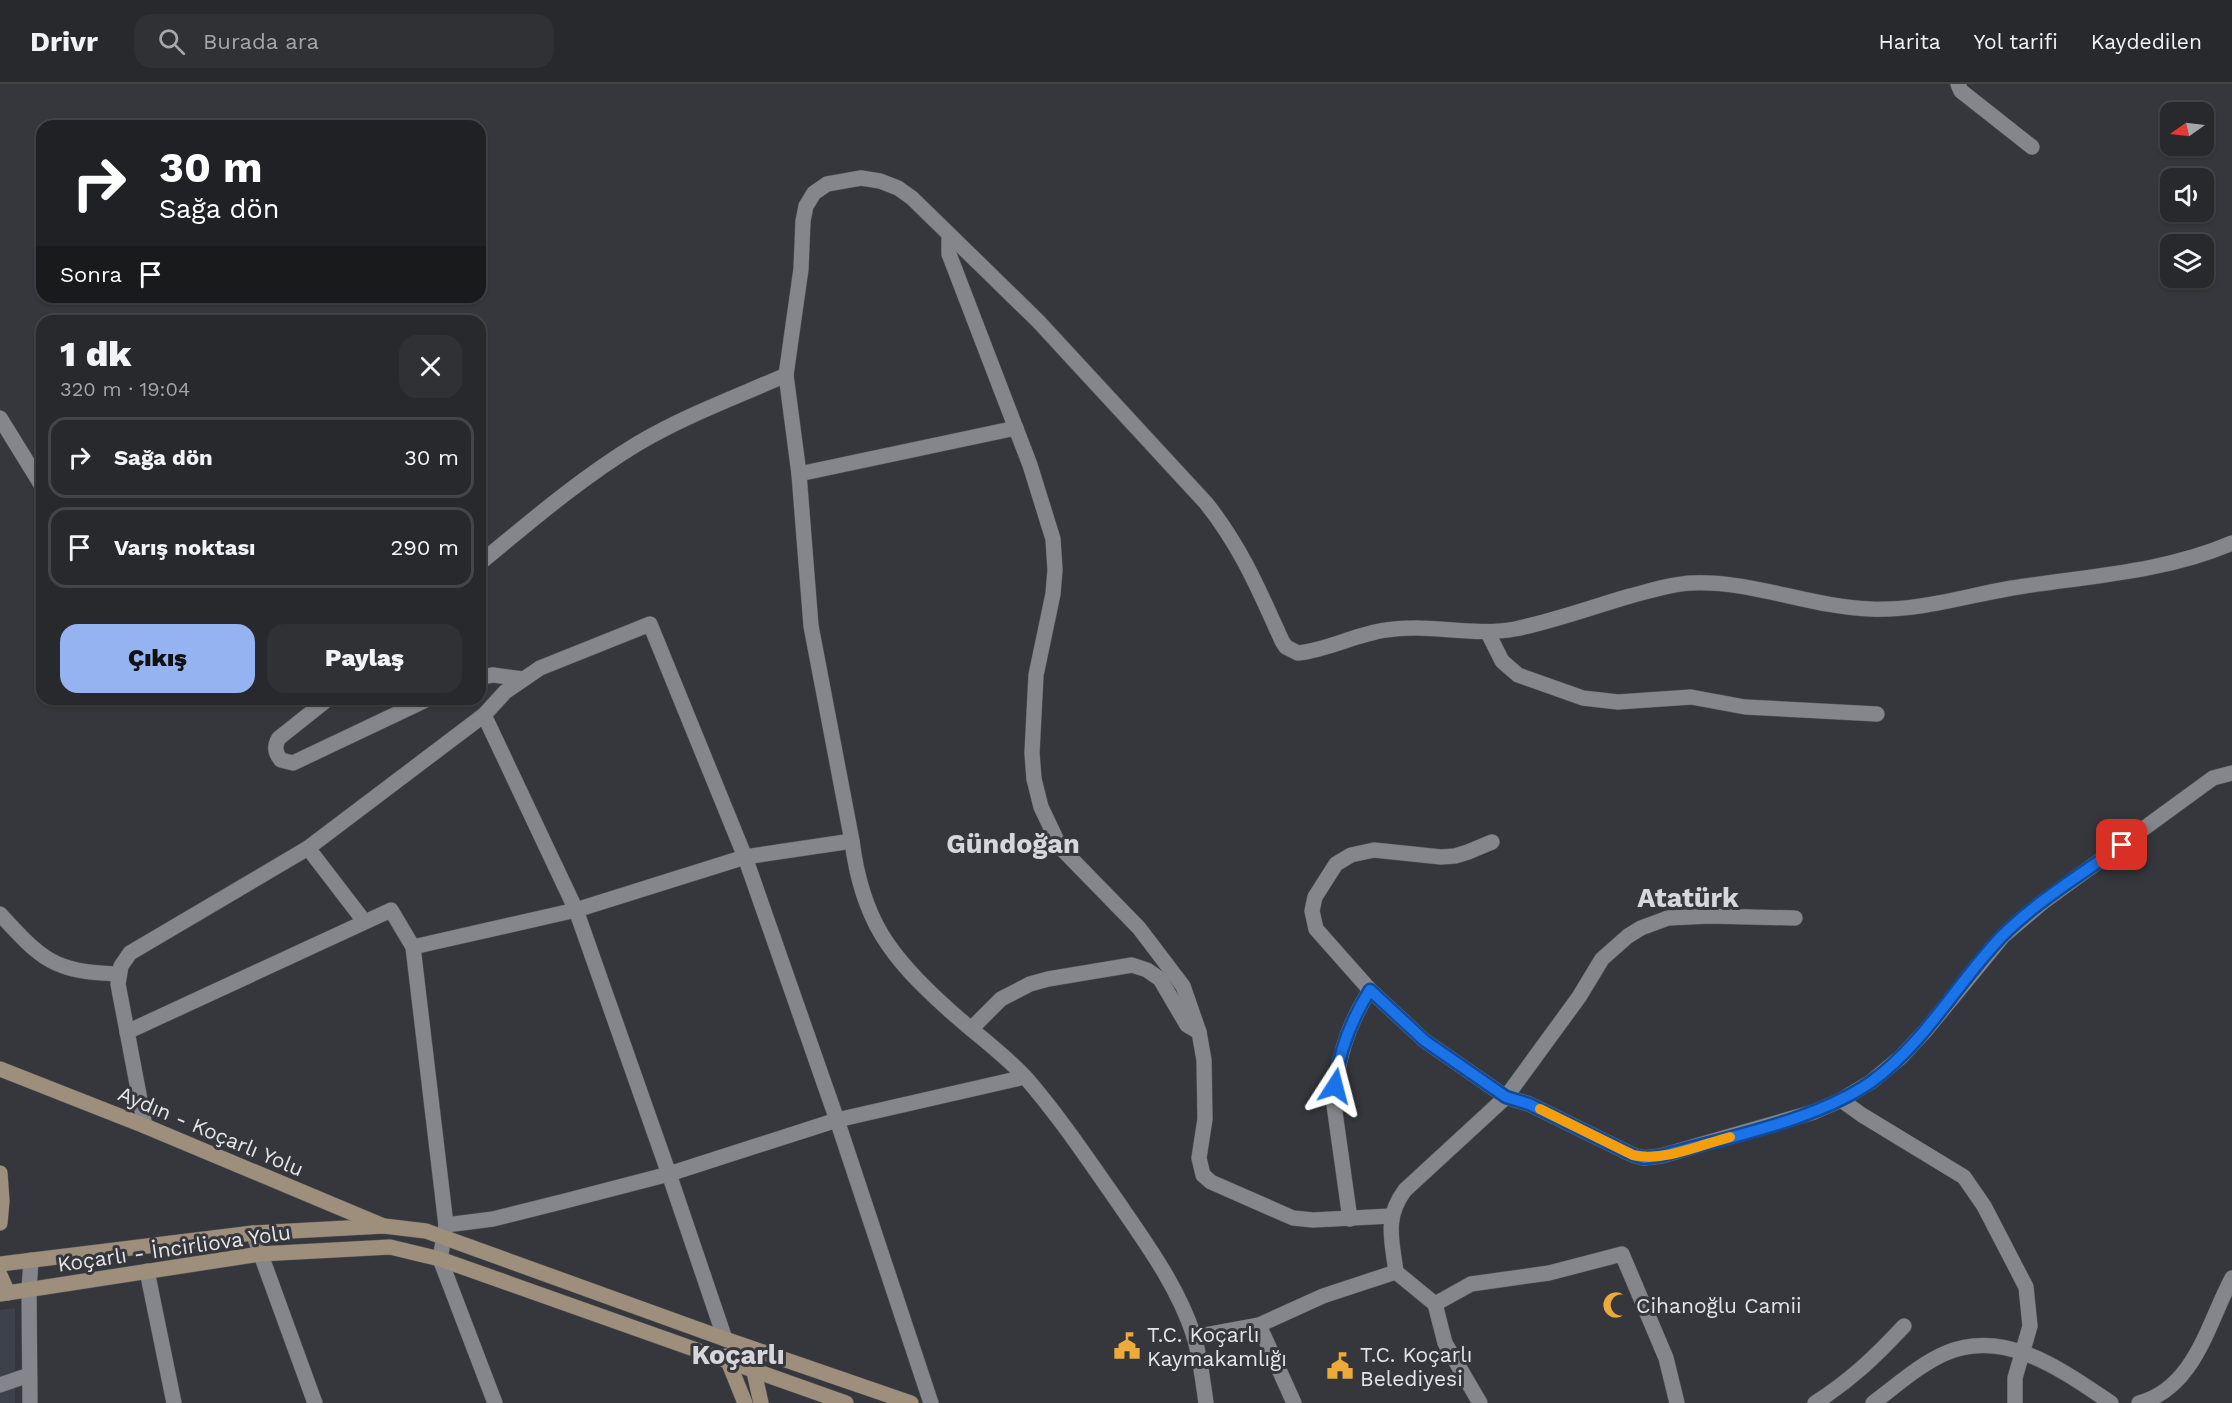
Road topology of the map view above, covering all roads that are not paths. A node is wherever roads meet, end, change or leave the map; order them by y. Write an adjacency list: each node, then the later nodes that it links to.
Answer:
1 (1958, 84): 2 (street)
2 (2032, 147)
3 (949, 235): 4 (street); 6 (street); 11 (street)
4 (786, 375): 7 (street); 10 (street)
5 (0, 418): 8 (street)
6 (1016, 428): 7 (street); 32 (street)
7 (799, 474): 19 (street)
8 (36, 476)
9 (2232, 543): 11 (street)
10 (486, 558)
11 (1488, 633): 16 (street)
12 (486, 676): 13 (street)
13 (523, 679): 17 (street); 22 (street)
14 (320, 705): 15 (street)
15 (415, 705)
16 (1877, 714)
17 (484, 715): 21 (street); 23 (street)
18 (2232, 772): 36 (street)
19 (852, 841): 22 (street); 30 (street)
20 (1492, 842): 29 (street)
21 (308, 848): 26 (street); 28 (street)
22 (745, 858): 23 (street); 37 (street)
23 (576, 910): 27 (street); 40 (street)
24 (0, 915): 28 (street)
25 (1795, 918): 35 (street)
26 (364, 921): 27 (street); 31 (street)
27 (413, 947): 45 (street)
28 (118, 974): 31 (street)
29 (1370, 990): 35 (street); 42 (street)
30 (972, 1029): 32 (street); 34 (street)
31 (127, 1032): 38 (street)
32 (1199, 1032): 42 (street)
33 (0, 1069): 38 (main road, Aydın - Koçarlı Yolu)
34 (1025, 1077): 37 (street); 61 (street)
35 (1506, 1097): 36 (street); 41 (street)
36 (1841, 1100): 64 (street)
37 (837, 1120): 40 (street); 78 (street)
38 (145, 1126): 44 (main road, Aydın - Koçarlı Yolu)
39 (0, 1173): 43 (main road)
40 (669, 1174): 45 (street); 62 (street)
41 (1391, 1216): 42 (street); 53 (street)
42 (1350, 1219)
43 (0, 1223)
44 (384, 1226): 45 (main road); 46 (main road, Koçarlı - İncirliova Yolu); 47 (main road)
45 (445, 1231): 49 (street); 62 (main road)
46 (253, 1233): 48 (street); 50 (main road, Koçarlı - İncirliova Yolu)
47 (390, 1247): 48 (main road, Koçarlı - İncirliova Yolu); 49 (main road, Koçarlı - İncirliova Yolu)
48 (260, 1254): 52 (main road, Koçarlı - İncirliova Yolu); 72 (street)
49 (440, 1259): 65 (main road, Koçarlı - İncirliova Yolu); 73 (street)
50 (31, 1260): 51 (main road, Koçarlı - İncirliova Yolu); 56 (street)
51 (0, 1264)
52 (147, 1271): 56 (main road, Koçarlı - İncirliova Yolu); 71 (street)
53 (1396, 1272): 58 (street); 59 (street)
54 (0, 1275): 57 (main road)
55 (2232, 1278): 86 (street)
56 (29, 1290): 57 (main road, Koçarlı - İncirliova Yolu); 67 (street)
57 (4, 1294)
58 (1436, 1304): 81 (street); 82 (street)
59 (1259, 1325): 61 (street); 80 (street)
60 (1904, 1326): 69 (street)
61 (1194, 1337): 79 (street)
62 (725, 1339): 63 (main road); 65 (main road)
63 (751, 1348): 66 (main road); 77 (main road)
64 (2022, 1352): 83 (street); 84 (street); 85 (street)
65 (726, 1360): 66 (main road, Koçarlı - İncirliova Yolu); 74 (main road)
66 (754, 1371): 75 (main road); 76 (main road, Koçarlı - İncirliova Yolu)
67 (30, 1375): 68 (street); 70 (street)
68 (0, 1385)
69 (1818, 1402)
70 (30, 1403)
71 (174, 1403)
72 (315, 1403)
73 (495, 1403)
74 (745, 1403)
75 (760, 1403)
76 (846, 1403)
77 (911, 1403)
78 (931, 1403)
79 (1206, 1403)
80 (1294, 1403)
81 (1480, 1403)
82 (1677, 1403)
83 (1873, 1403)
84 (2015, 1403)
85 (2111, 1403)
86 (2139, 1403)

